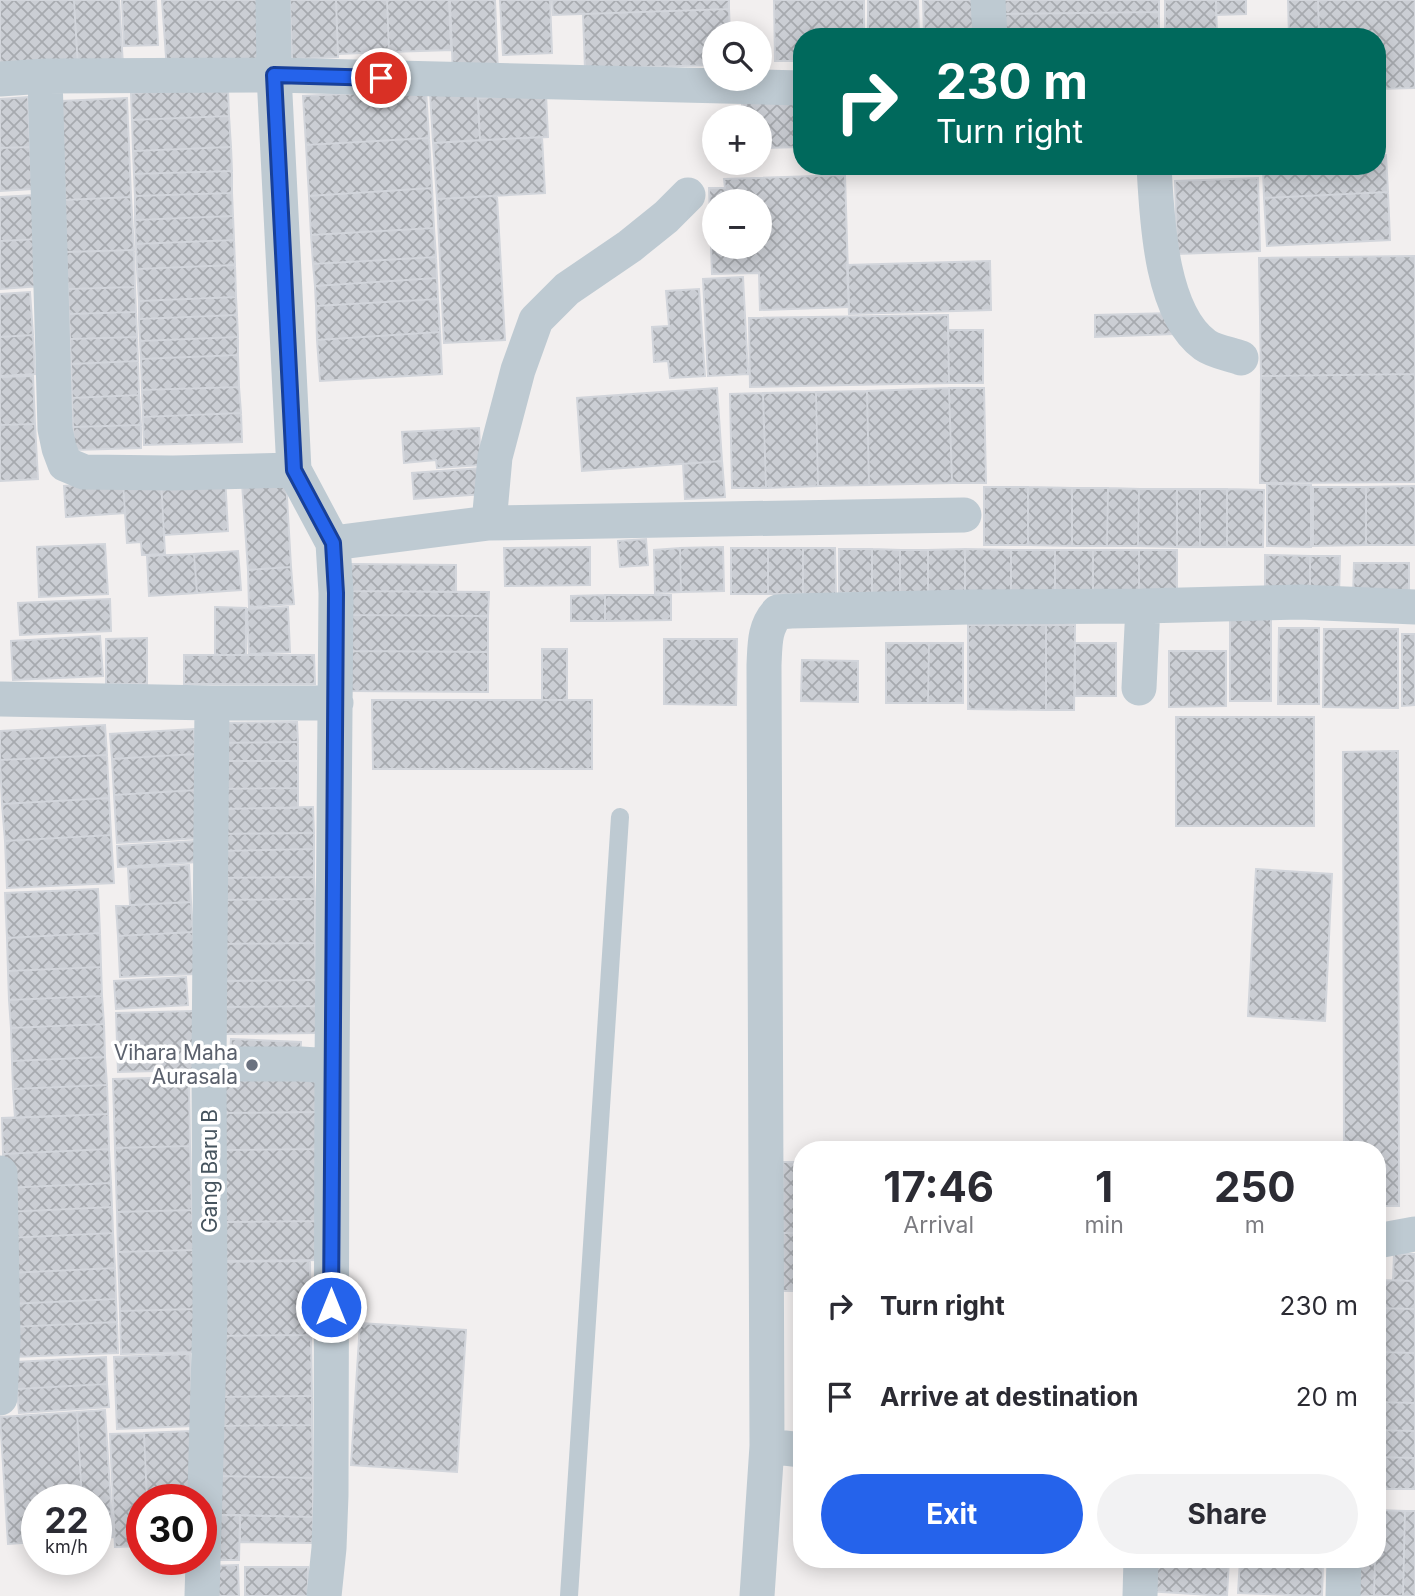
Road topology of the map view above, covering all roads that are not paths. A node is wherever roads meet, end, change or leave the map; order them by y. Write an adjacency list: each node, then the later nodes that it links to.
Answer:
1 (273, 0): 4 (street)
2 (988, 0): 3 (street)
3 (990, 28)
4 (274, 75): 5 (street); 7 (street); 11 (street)
5 (45, 76): 6 (street); 11 (street)
6 (0, 79)
7 (793, 88)
8 (1155, 175): 10 (street)
9 (688, 195): 13 (street)
10 (1241, 358)
11 (294, 470): 14 (street)
12 (964, 515): 13 (street)
13 (489, 523): 14 (street)
14 (333, 543): 20 (street)
15 (1143, 606): 16 (street); 17 (street); 28 (street)
16 (1415, 607)
17 (1139, 688)
18 (0, 699): 19 (street)
19 (212, 703): 20 (street); 22 (street, Gang Baru B)
20 (336, 703): 23 (street)
21 (620, 817): 34 (lane)
22 (209, 1064): 23 (street); 32 (street, Gang Baru B)
23 (332, 1066): 33 (street)
24 (0, 1173): 27 (street)
25 (1415, 1234): 26 (street)
26 (1386, 1239)
27 (0, 1398)
28 (768, 1446): 29 (street); 35 (street)
29 (793, 1449)
30 (1142, 1568): 36 (street)
31 (1344, 1568): 37 (street)
32 (202, 1596)
33 (324, 1596)
34 (569, 1596)
35 (757, 1596)
36 (1140, 1596)
37 (1343, 1596)

